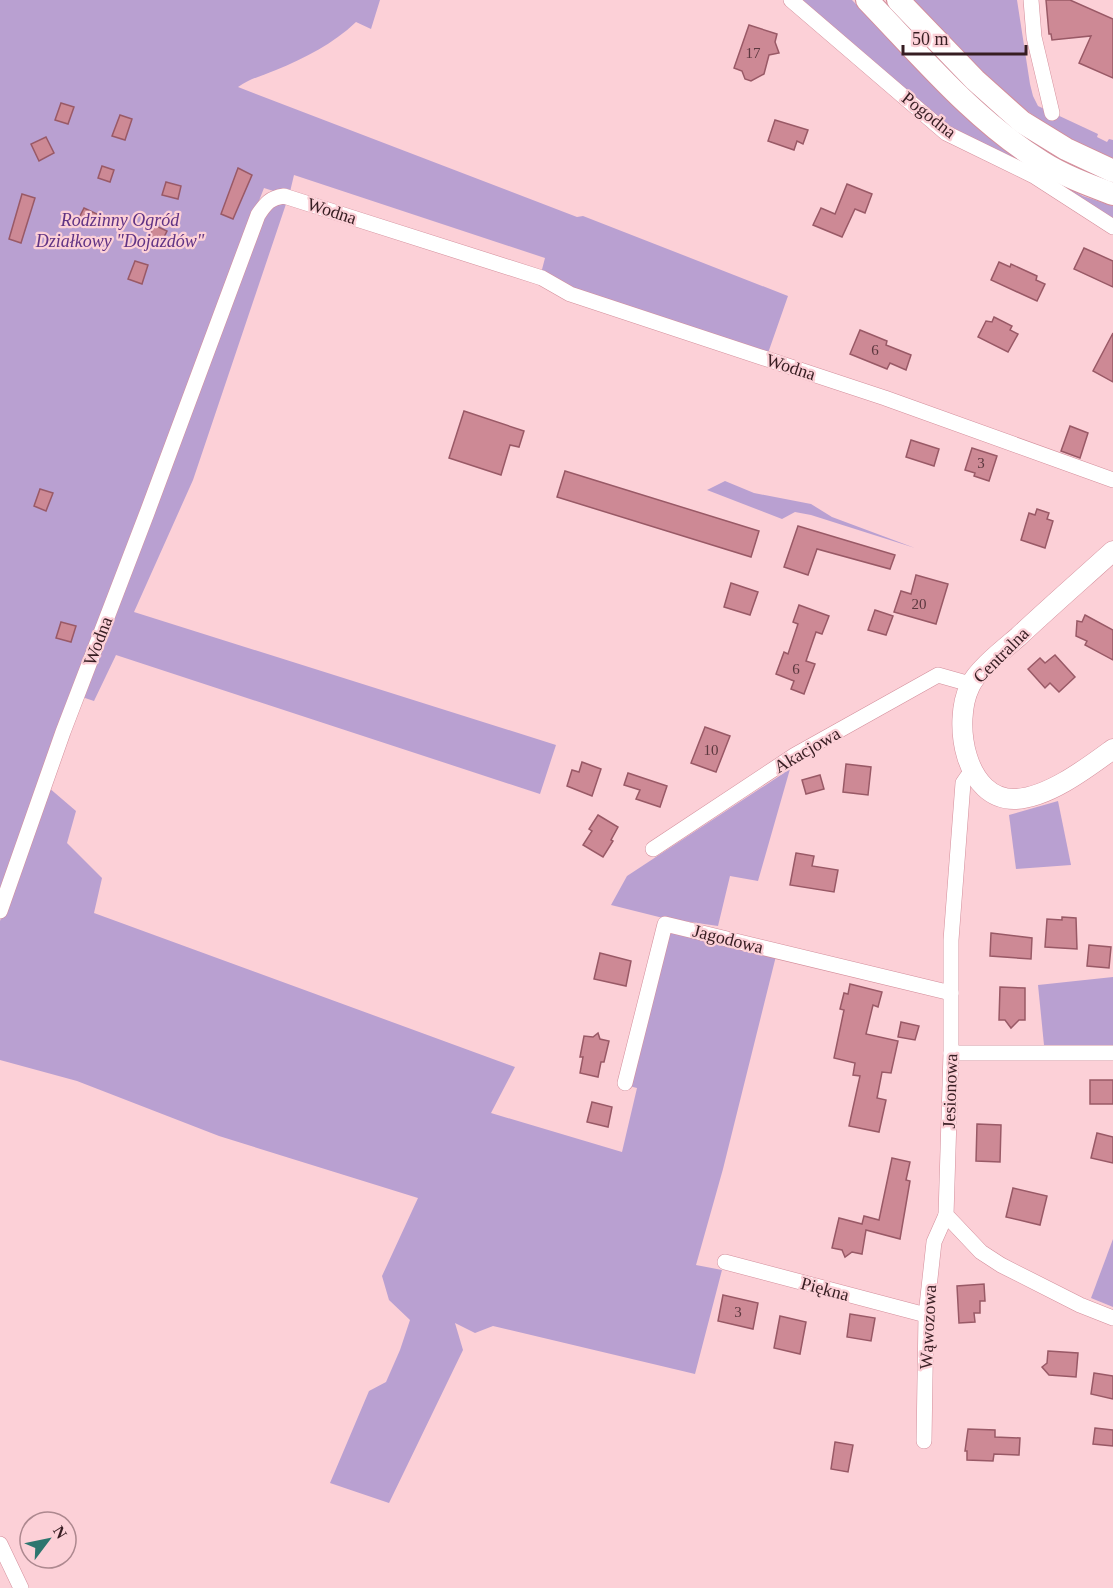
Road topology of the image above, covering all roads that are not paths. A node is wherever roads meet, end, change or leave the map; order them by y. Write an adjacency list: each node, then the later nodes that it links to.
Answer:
1 (791, 0): 8 (street, Pogodna)
2 (867, 0): 7 (main road)
3 (898, 0): 6 (main road)
4 (1031, 0): 5 (street)
5 (1052, 113)
6 (1113, 171)
7 (1113, 194)
8 (1113, 227)
9 (1113, 480): 15 (street, Wodna)
10 (1113, 551): 11 (street, Centralna)
11 (970, 684): 13 (street, Centralna); 14 (street, Akacjowa)
12 (1113, 749): 13 (street, Centralna)
13 (972, 770): 16 (street, Jesionowa)
14 (653, 849)
15 (0, 911)
16 (951, 993): 17 (street, Jesionowa); 19 (street, Jagodowa)
17 (951, 1053): 18 (street); 20 (street, Jesionowa)
18 (1113, 1053)
19 (625, 1083)
20 (946, 1215): 22 (street, Wąwozowa); 23 (street)
21 (725, 1262): 22 (street, Piękna)
22 (926, 1315): 24 (street, Wąwozowa)
23 (1113, 1318)
24 (924, 1441)
25 (0, 1544): 26 (street)
26 (21, 1588)

